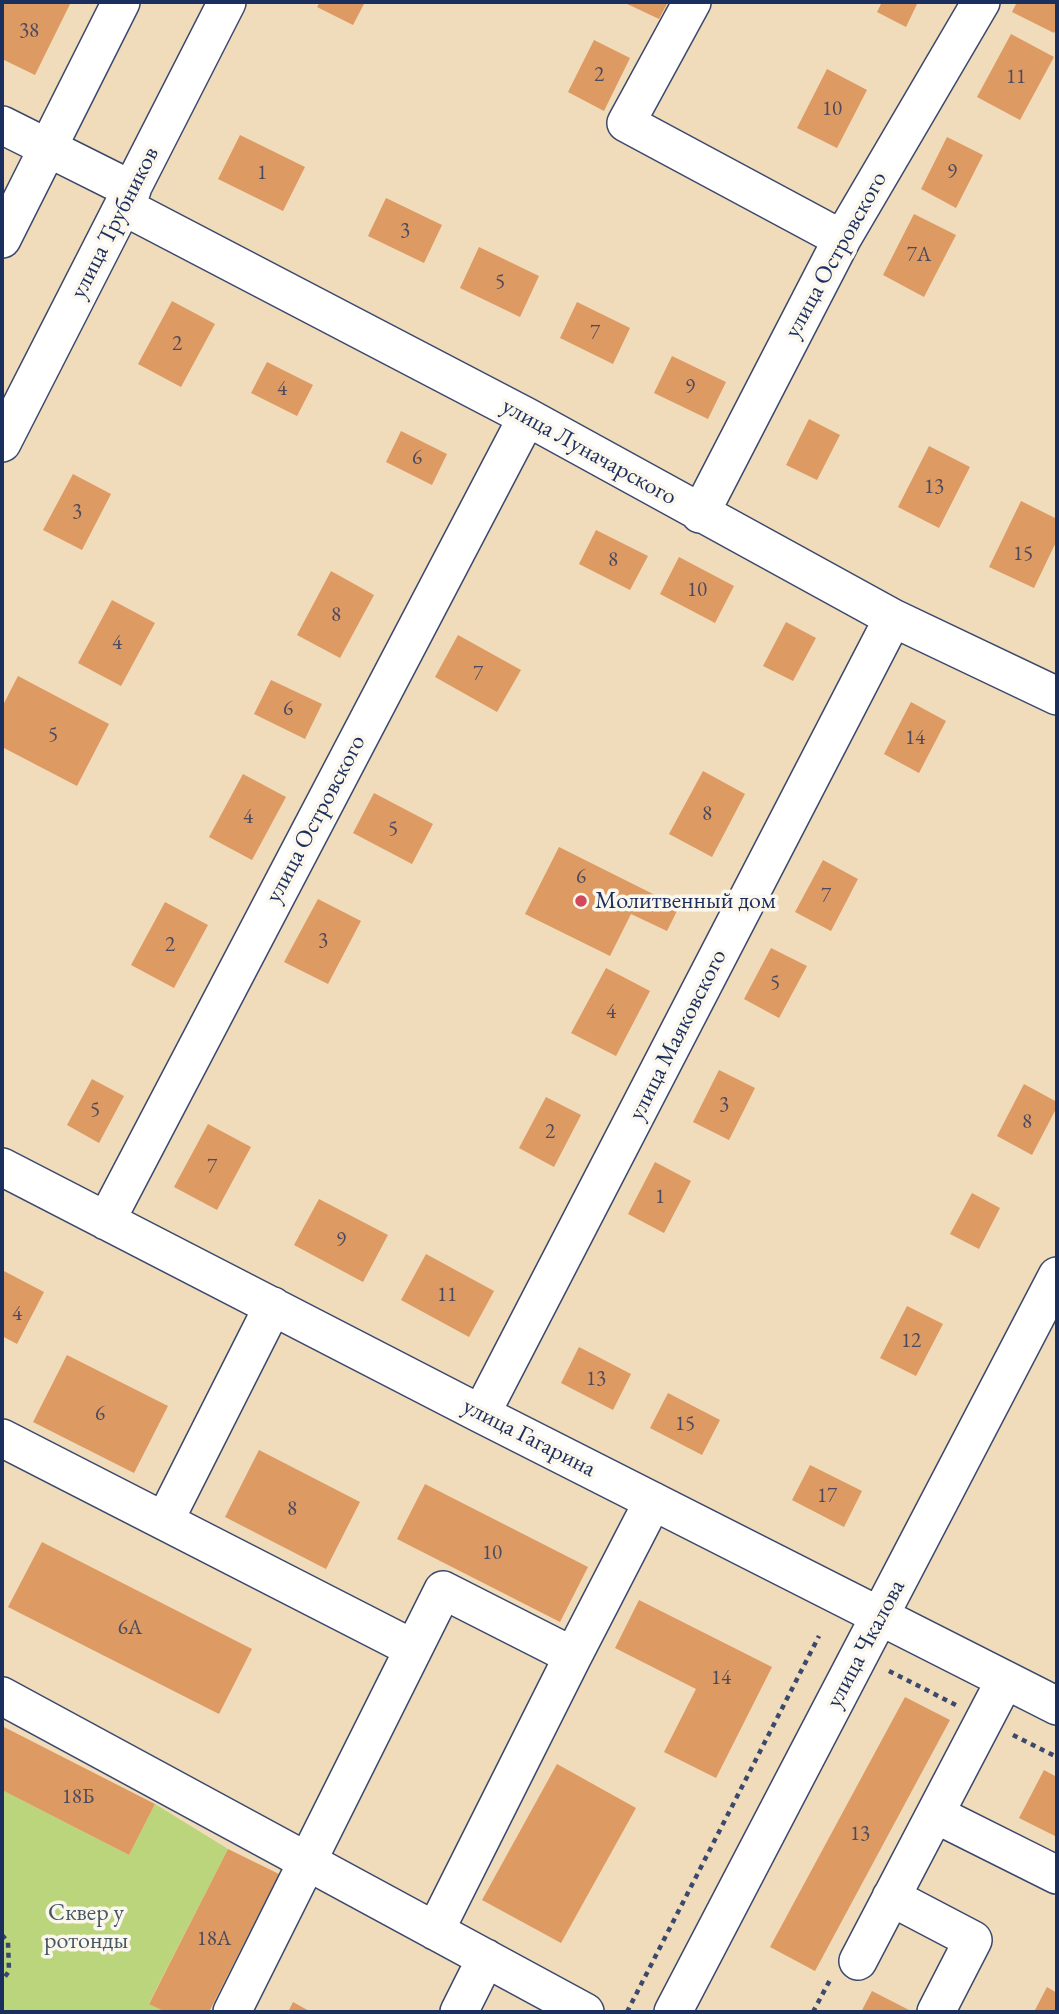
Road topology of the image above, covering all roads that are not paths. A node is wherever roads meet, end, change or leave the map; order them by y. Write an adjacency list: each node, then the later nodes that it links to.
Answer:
1 (121, 2): 6 (street)
2 (227, 2): 7 (street, улица Трубников)
3 (692, 2): 9 (street)
4 (981, 2): 9 (street, улица Островского)
5 (2, 125): 6 (street, улица Луначарского)
6 (47, 148): 7 (street, улица Луначарского); 8 (street)
7 (127, 198): 10 (street, улица Луначарского); 11 (street, улица Трубников)
8 (2, 239)
9 (842, 239): 12 (street, улица Островского)
10 (527, 417): 12 (street, улица Луначарского); 16 (street, улица Островского)
11 (2, 443)
12 (700, 514): 13 (street, улица Луначарского)
13 (893, 618): 14 (street, улица Луначарского); 19 (street, улица Маяковского)
14 (1057, 696)
15 (2, 1167): 16 (street, улица Гагарина)
16 (106, 1221): 18 (street, улица Гагарина)
17 (1057, 1276): 23 (street, улица Чкалова)
18 (273, 1306): 19 (street, улица Гагарина); 22 (street)
19 (481, 1414): 21 (street, улица Гагарина)
20 (2, 1438): 22 (street)
21 (653, 1501): 23 (street, улица Гагарина); 25 (street)
22 (165, 1520): 24 (street)
23 (881, 1616): 26 (street, улица Гагарина); 39 (street, улица Чкалова)
24 (412, 1648): 25 (street); 30 (street)
25 (573, 1656): 33 (street)
26 (1005, 1680): 28 (street, улица Гагарина); 29 (street)
27 (2, 1696): 30 (street)
28 (1057, 1706)
29 (935, 1814): 31 (street); 32 (street)
30 (308, 1862): 33 (street); 36 (street)
31 (1057, 1875)
32 (891, 1897): 35 (street); 40 (street)
33 (435, 1931): 34 (street)
34 (486, 1958): 37 (street); 38 (street)
35 (858, 1961)
36 (232, 2012)
37 (459, 2012)
38 (585, 2012)
39 (673, 2012)
40 (936, 2012)

